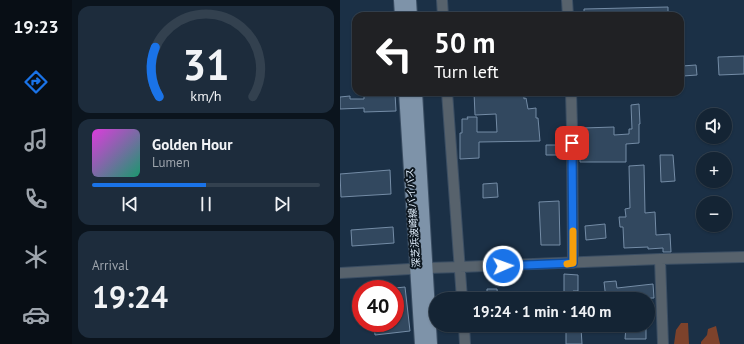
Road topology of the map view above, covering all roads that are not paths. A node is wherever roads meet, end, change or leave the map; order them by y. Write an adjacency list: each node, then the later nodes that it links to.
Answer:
1 (400, 0): 5 (main road)
2 (410, 0): 6 (main road)
3 (442, 0): 7 (street)
4 (567, 0): 8 (street)
5 (400, 12)
6 (411, 12)
7 (443, 12)
8 (568, 12)
9 (405, 96): 17 (main road, 深芝浜波崎線バイパス)
10 (416, 96): 17 (main road, 深芝浜波崎線バイパス)
11 (447, 96): 16 (street)
12 (571, 96): 15 (street)
13 (744, 257): 14 (street)
14 (660, 259): 15 (street); 24 (street)
15 (573, 263): 16 (street)
16 (460, 267): 17 (street); 19 (street)
17 (421, 268): 18 (street); 21 (main road, 深芝浜波崎線バイパス); 22 (main road, 深芝浜波崎線バイパス)
18 (340, 273)
19 (462, 292)
20 (464, 332): 23 (street)
21 (421, 344)
22 (432, 344)
23 (465, 344)
24 (663, 344)

